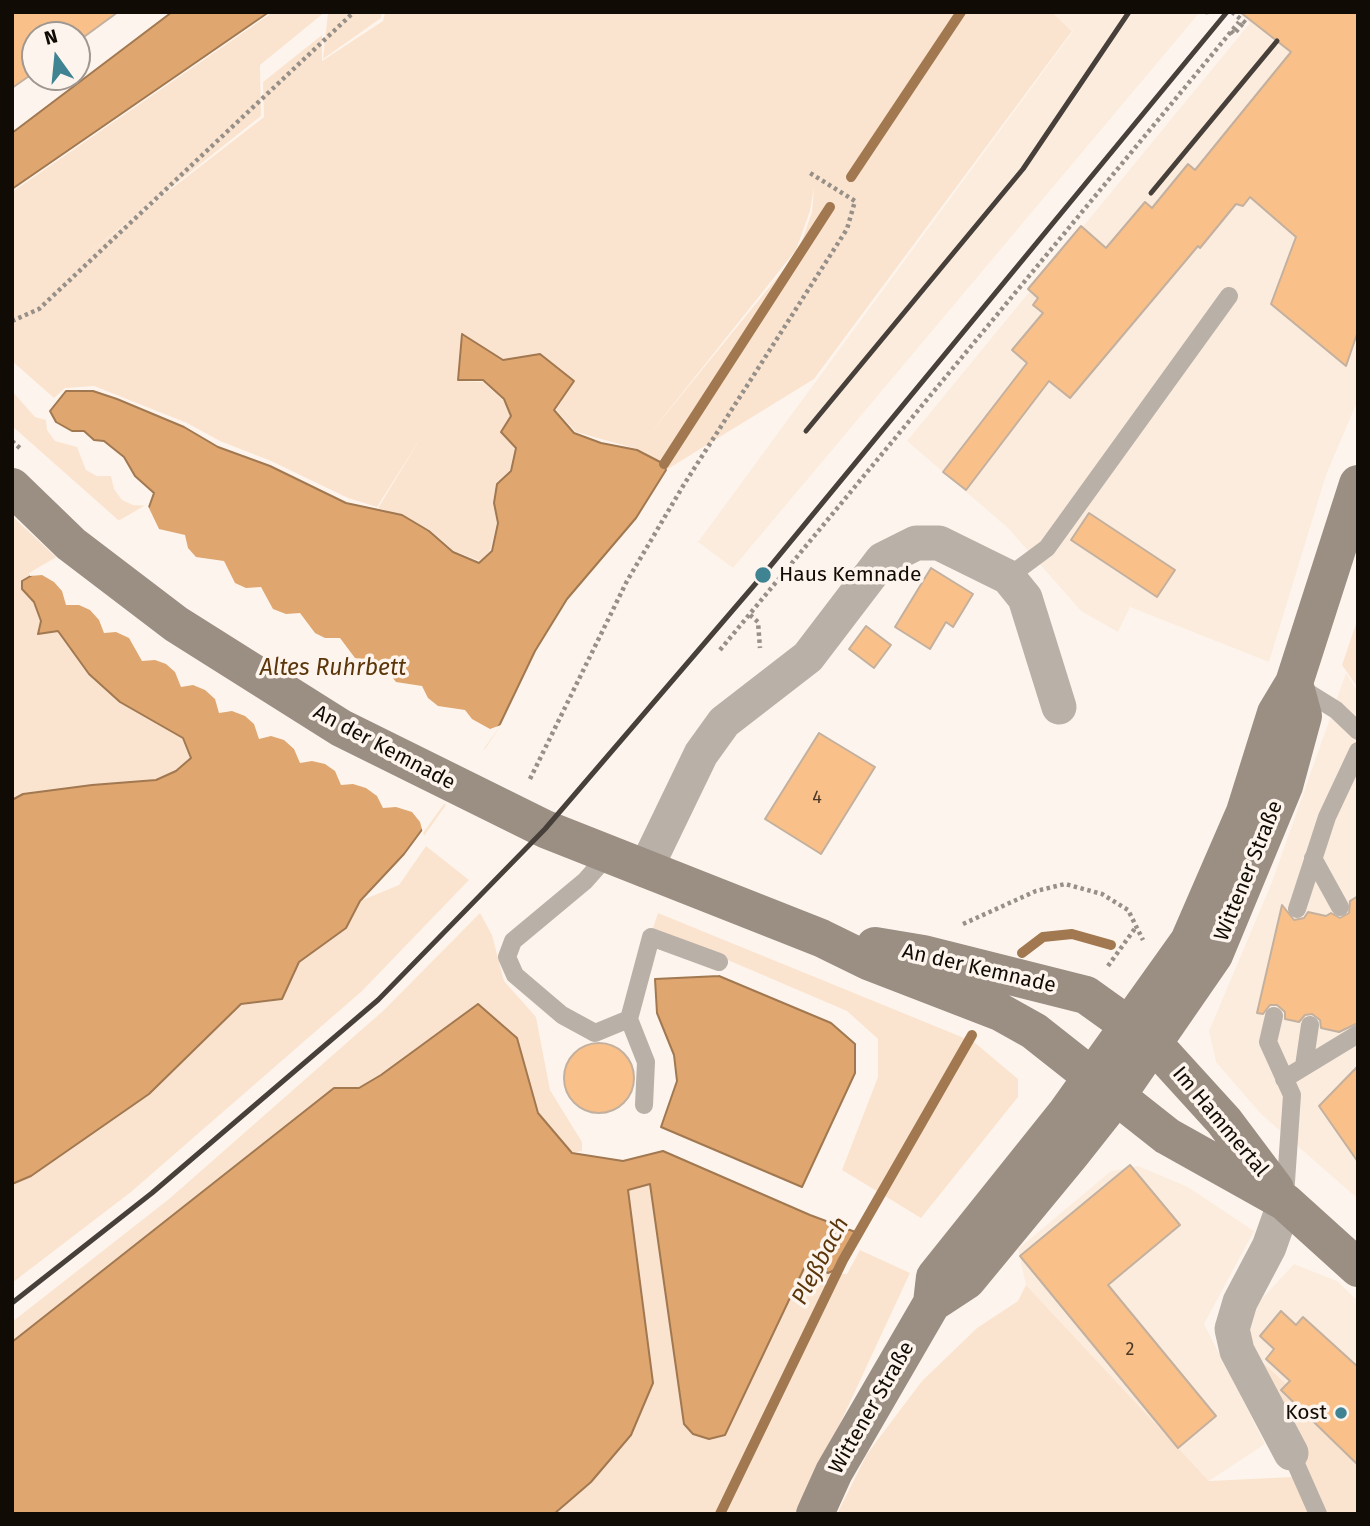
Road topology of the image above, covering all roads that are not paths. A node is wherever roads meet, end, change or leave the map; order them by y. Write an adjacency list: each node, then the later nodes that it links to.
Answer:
1 (1229, 296): 4 (lane)
2 (21, 473): 9 (main road, An der Kemnade)
3 (1358, 484): 5 (main road, Wittener Straße)
4 (1008, 577): 6 (street); 11 (street)
5 (1294, 683): 7 (lane); 19 (main road, Wittener Straße); 19 (main road, Wittener Straße)
6 (1059, 708)
7 (1358, 731)
8 (1358, 751): 10 (lane)
9 (608, 855): 11 (main road, An der Kemnade); 17 (lane)
10 (1313, 858): 12 (lane); 13 (lane)
11 (645, 870): 14 (main road, An der Kemnade)
12 (1333, 906)
13 (1297, 909)
14 (821, 937): 19 (main road, An der Kemnade); 22 (main road, An der Kemnade)
15 (719, 962): 17 (lane)
16 (1274, 1016): 23 (lane)
17 (629, 1018): 24 (lane)
18 (1310, 1025): 21 (lane)
19 (1141, 1033): 22 (main road, Wittener Straße); 25 (main road, Im Hammertal)
20 (1358, 1034): 21 (lane)
21 (1304, 1066): 23 (lane)
22 (1103, 1087): 25 (main road, Im Hammertal); 28 (main road, Wittener Straße)
23 (1288, 1087): 25 (lane)
24 (644, 1105)
25 (1285, 1202): 26 (main road, Im Hammertal); 27 (street)
26 (1358, 1268)
27 (1291, 1453): 29 (lane)
28 (815, 1514)
29 (1318, 1514)

